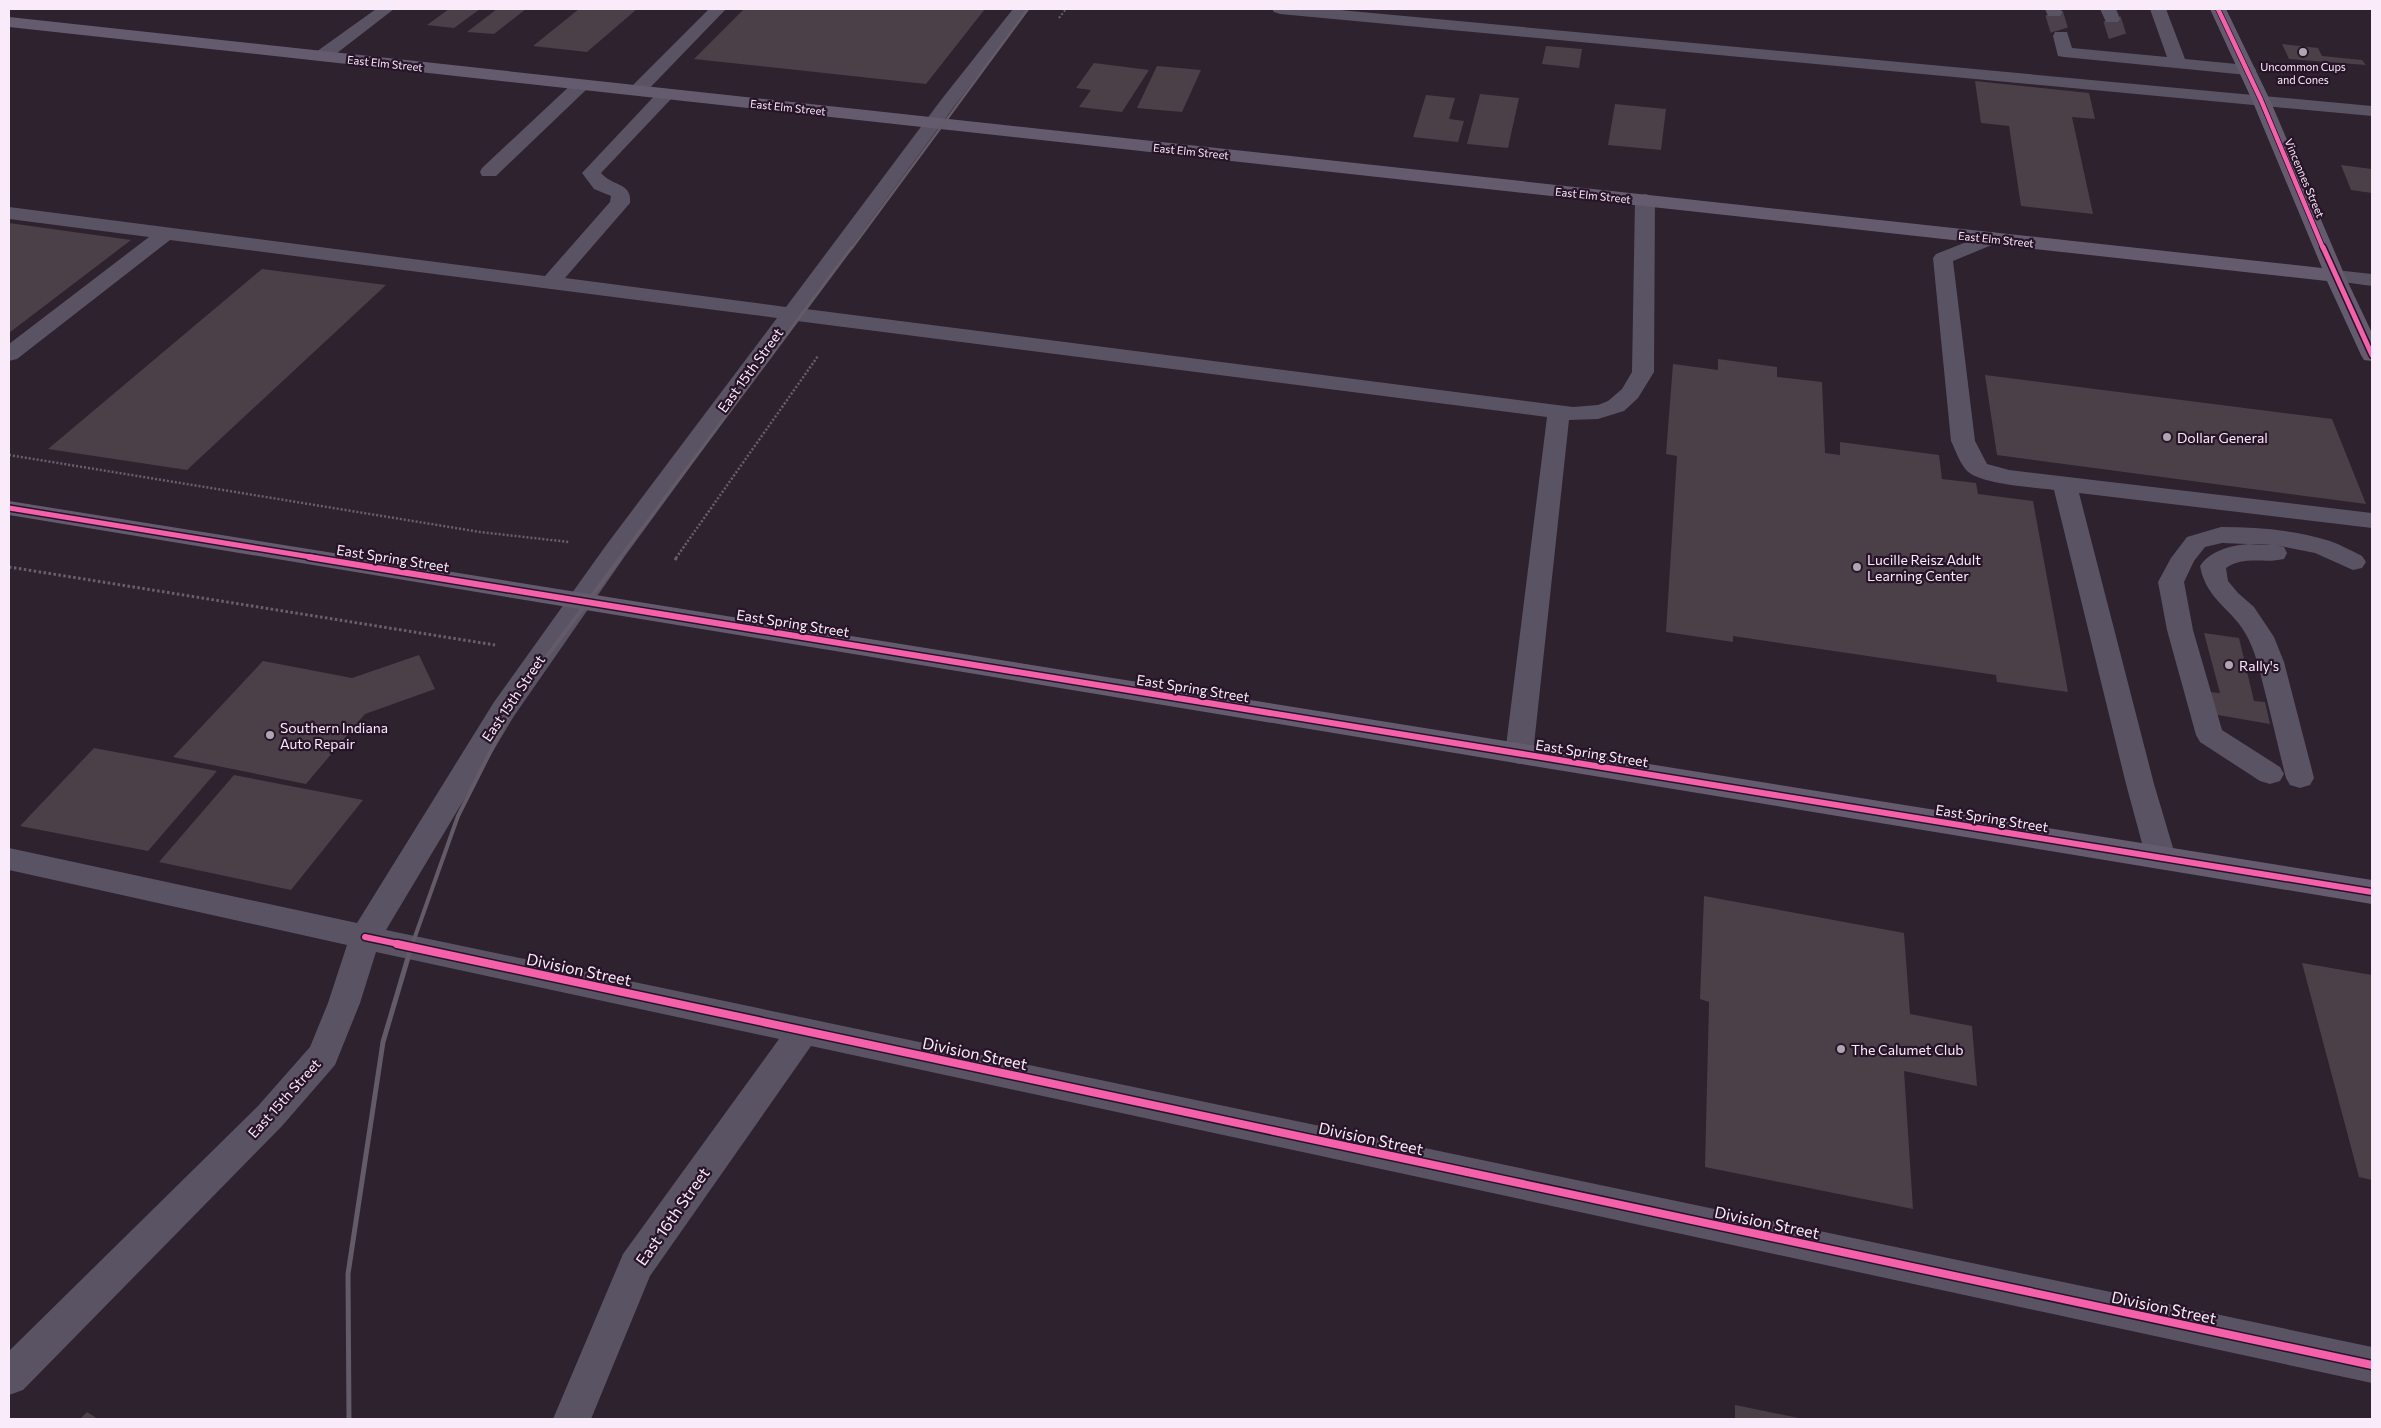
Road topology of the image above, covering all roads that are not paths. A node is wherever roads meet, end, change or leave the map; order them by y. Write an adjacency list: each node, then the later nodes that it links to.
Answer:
1 (386, 9): 10 (street)
2 (718, 9): 15 (street)
3 (1021, 9): 19 (street, East 15th Street)
4 (1280, 9): 17 (street)
5 (2158, 9): 12 (street)
6 (2218, 9): 13 (main road, Vincennes Street)
7 (9, 22): 10 (main road, East Elm Street)
8 (2060, 36): 11 (street)
9 (2119, 41): 11 (street)
10 (322, 56): 14 (main road, East Elm Street)
11 (2124, 58): 12 (street)
12 (2178, 64): 13 (street)
13 (2247, 70): 17 (main road, Vincennes Street)
14 (582, 85): 15 (main road, East Elm Street); 20 (street)
15 (637, 91): 16 (main road, East Elm Street)
16 (666, 94): 19 (main road, East Elm Street); 27 (street)
17 (2261, 100): 18 (street); 25 (main road, Vincennes Street)
18 (2372, 111)
19 (935, 123): 21 (main road, East Elm Street); 28 (street, East 15th Street)
20 (489, 172)
21 (1645, 200): 24 (main road, East Elm Street); 31 (street)
22 (9, 213): 23 (street)
23 (166, 233): 27 (street); 29 (street)
24 (1992, 238): 25 (main road, East Elm Street); 32 (street)
25 (2335, 276): 26 (street, East Elm Street); 30 (main road, Vincennes Street)
26 (2372, 280)
27 (551, 282): 28 (street)
28 (791, 314): 31 (street); 35 (street, East 15th Street)
29 (9, 354)
30 (2372, 355)
31 (1559, 412): 36 (street)
32 (2065, 484): 34 (street); 39 (street)
33 (9, 508): 35 (main road, East Spring Street)
34 (2372, 520)
35 (579, 601): 36 (main road, East Spring Street); 42 (street, East 15th Street)
36 (1519, 754): 39 (main road, East Spring Street)
37 (2270, 774): 38 (street)
38 (2300, 778)
39 (2161, 858): 41 (main road, East Spring Street)
40 (9, 859): 42 (street, Division Street)
41 (2372, 892)
42 (365, 937): 43 (street, Division Street); 45 (street, East 15th Street)
43 (803, 1031): 44 (street, Division Street); 46 (street, East 16th Street)
44 (2372, 1365)
45 (9, 1377)
46 (572, 1419)

